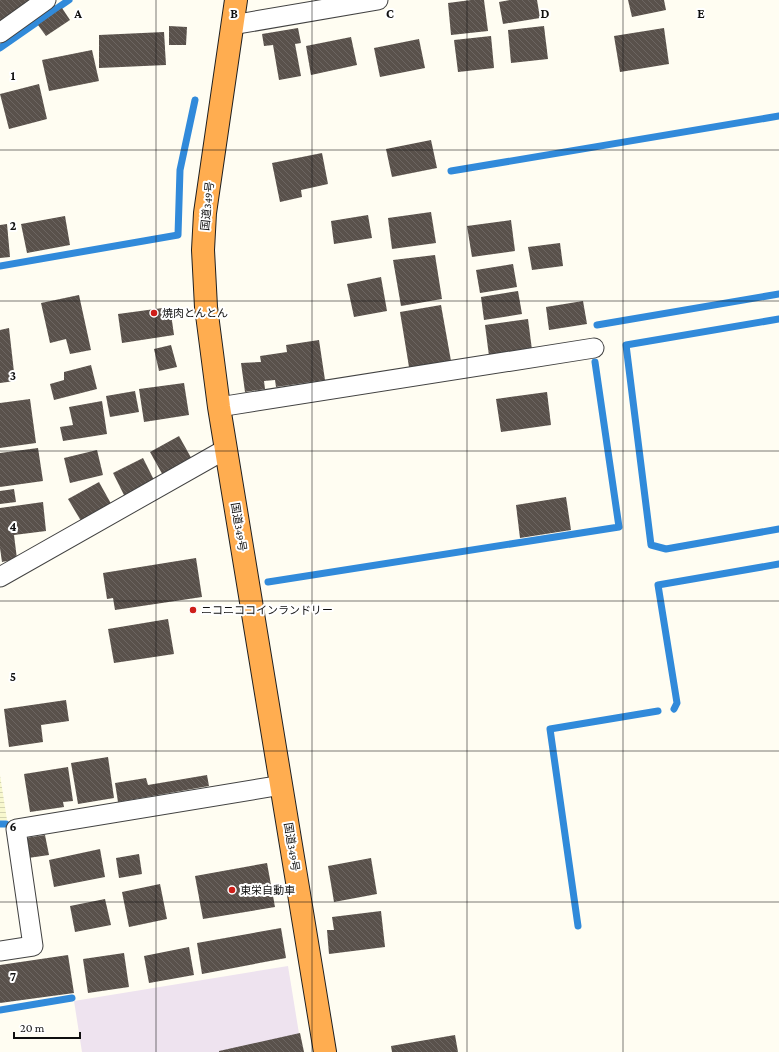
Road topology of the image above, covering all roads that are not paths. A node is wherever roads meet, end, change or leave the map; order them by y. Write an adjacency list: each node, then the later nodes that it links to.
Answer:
1 (46, 0): 5 (street)
2 (236, 0): 4 (highway, 国道349号)
3 (378, 0): 4 (street)
4 (232, 24): 7 (highway, 国道349号)
5 (0, 33)
6 (594, 348): 7 (street)
7 (219, 407): 8 (highway, 国道349号)
8 (226, 449): 9 (street); 10 (highway, 国道349号)
9 (0, 577)
10 (282, 786): 11 (street); 12 (highway, 国道349号)
11 (0, 951)
12 (325, 1052)

